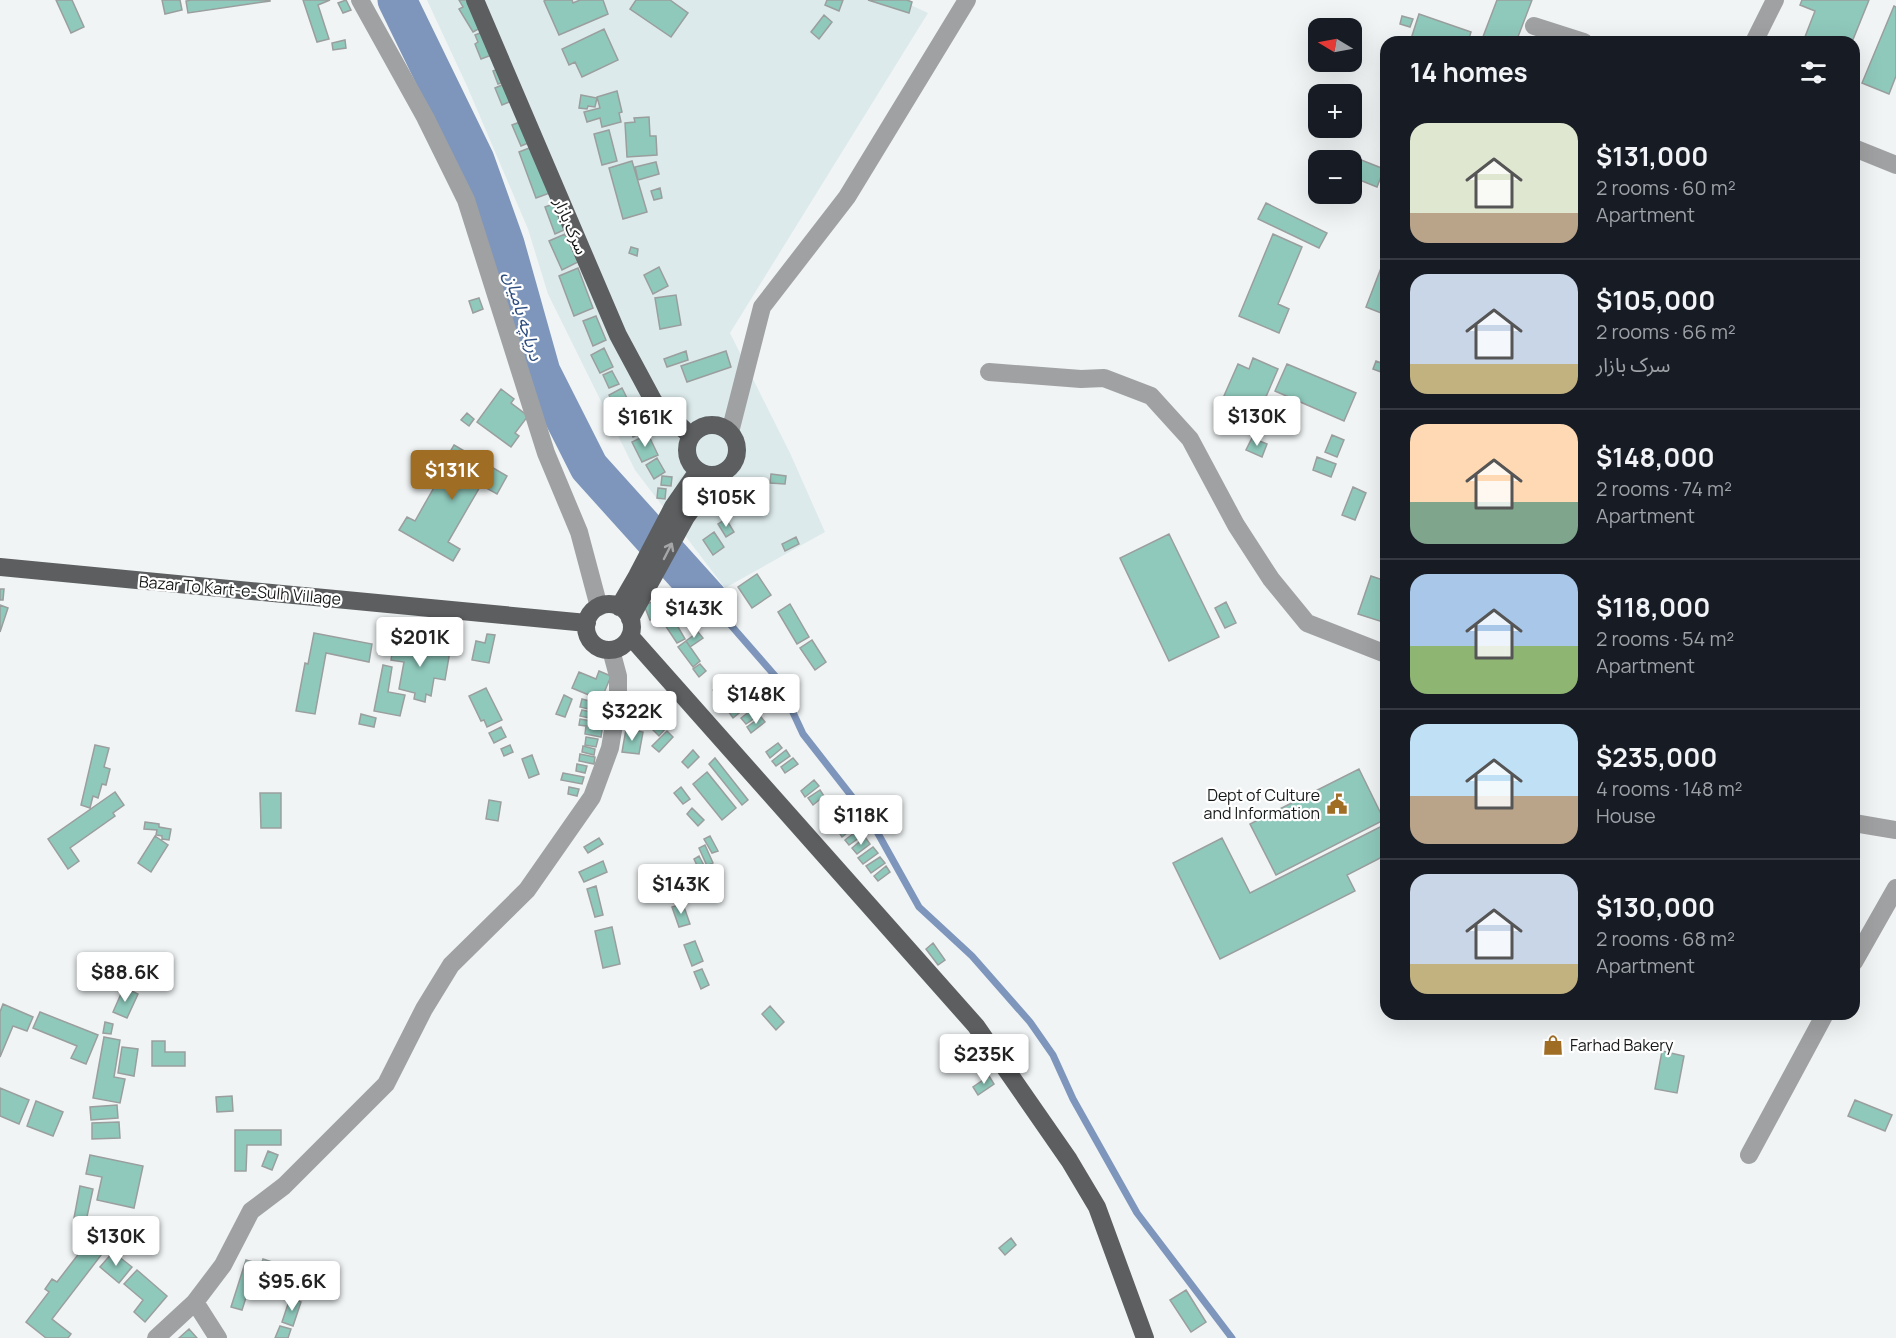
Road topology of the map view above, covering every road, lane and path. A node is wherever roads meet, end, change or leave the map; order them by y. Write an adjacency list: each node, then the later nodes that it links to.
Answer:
1 (360, 0): 17 (street)
2 (475, 0): 12 (main road, سرک بازار)
3 (967, 0): 11 (street)
4 (1775, 0): 7 (street)
5 (1534, 26): 6 (street)
6 (1565, 36)
7 (1757, 36)
8 (1860, 150): 9 (street)
9 (1896, 165)
10 (989, 372): 21 (street)
11 (730, 432): 12 (main road); 14 (main road)
12 (691, 436): 13 (main road)
13 (698, 471): 14 (main road); 15 (main road)
14 (716, 475): 15 (main road)
15 (679, 512): 18 (main road)
16 (0, 567): 19 (main road, Bazar To Kart-e-Sulh Village)
17 (599, 607): 18 (main road); 19 (main road)
18 (626, 621): 20 (main road); 31 (main road)
19 (587, 623): 20 (main road)
20 (611, 650): 28 (street)
21 (1380, 652)
22 (1860, 824): 23 (street)
23 (1896, 830)
24 (1896, 888): 25 (street)
25 (1860, 951)
26 (1823, 1020): 27 (street)
27 (1749, 1155)
28 (195, 1302): 29 (street); 30 (street)
29 (156, 1338)
30 (218, 1338)
31 (1145, 1338)

